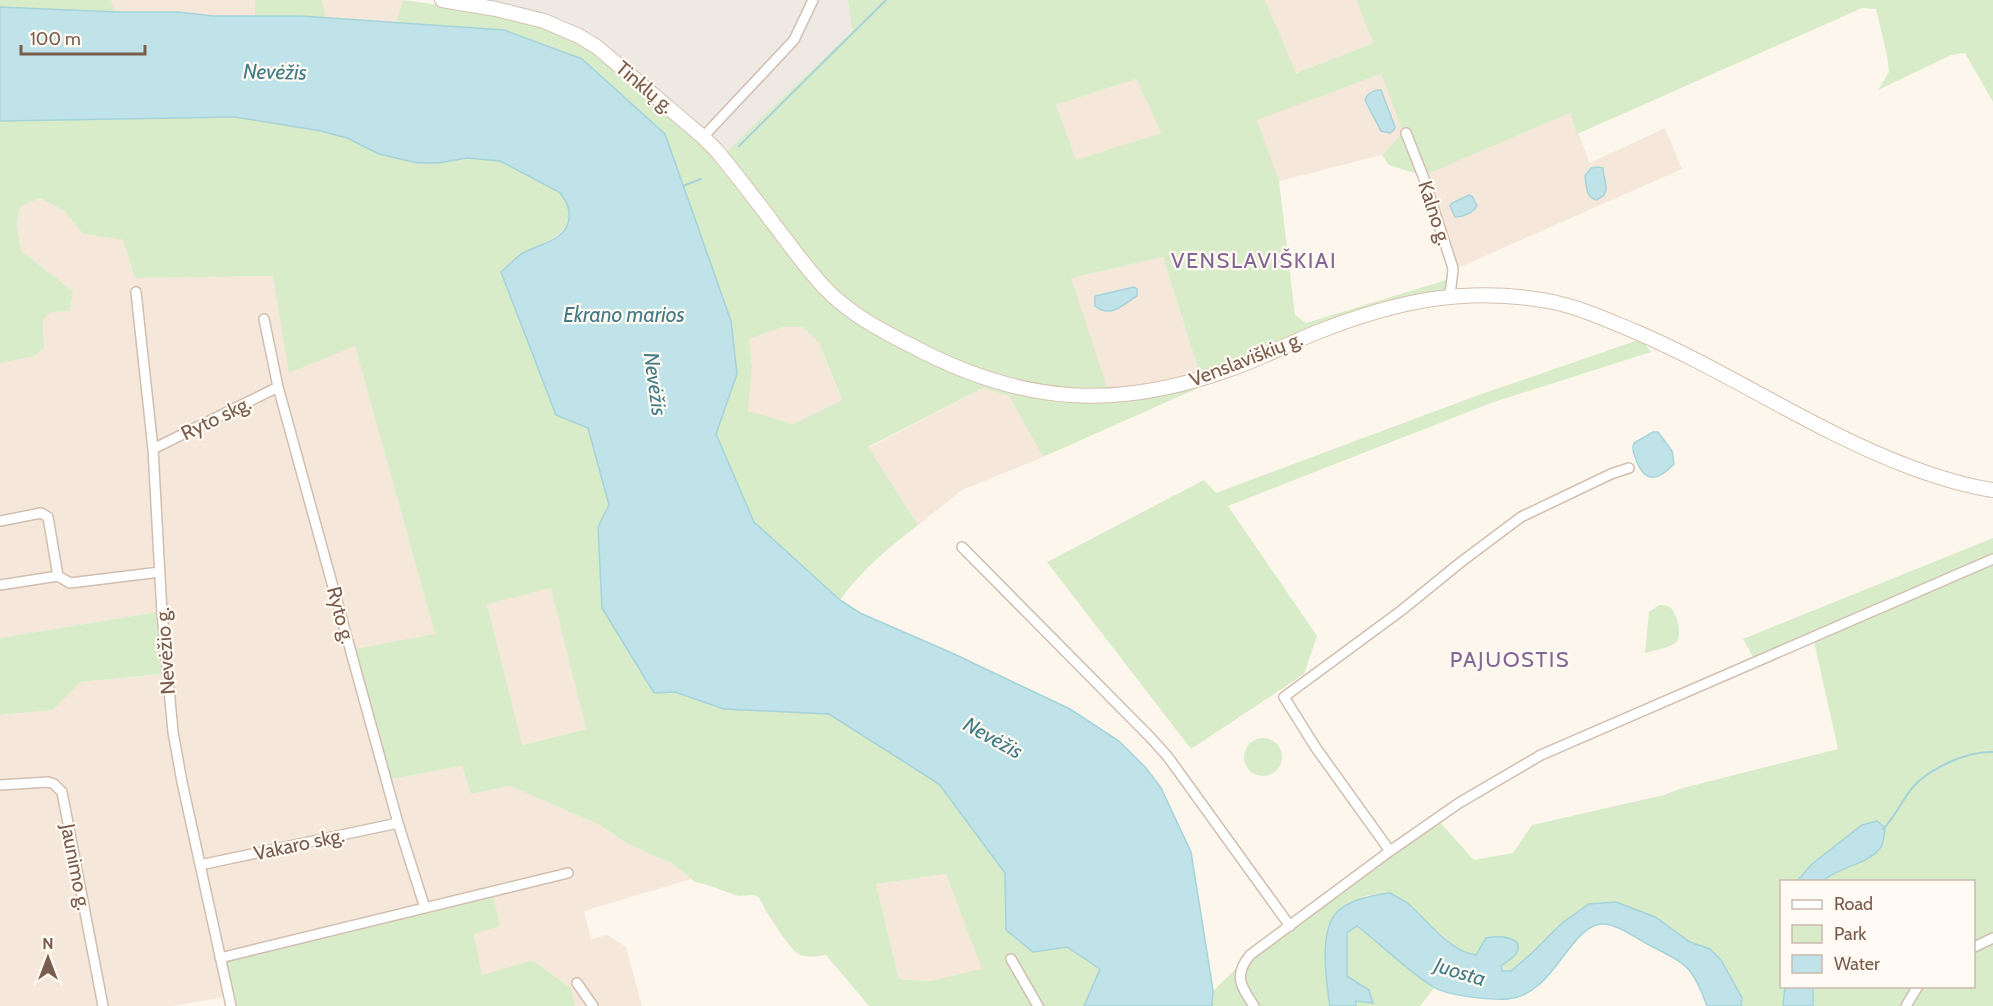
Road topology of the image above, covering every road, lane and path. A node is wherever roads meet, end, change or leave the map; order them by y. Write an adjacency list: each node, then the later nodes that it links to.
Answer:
1 (813, 0): 4 (street)
2 (447, 1): 4 (main road, Tinklų g.)
3 (1406, 133): 7 (street, Kalno g.)
4 (704, 136): 5 (main road, Tinklų g.)
5 (796, 253): 7 (main road, Venslaviškių g.)
6 (136, 292): 10 (street, Nevėžio g.)
7 (1450, 295): 12 (main road, Venslaviškių g.)
8 (264, 319): 9 (street, Ryto g.)
9 (278, 387): 10 (street, Ryto skg.); 20 (street, Ryto g.)
10 (153, 449): 16 (street, Nevėžio g.)
11 (1629, 468): 21 (street)
12 (1993, 490)
13 (0, 521): 17 (street)
14 (962, 547): 25 (street)
15 (1993, 559): 21 (street)
16 (160, 572): 17 (street); 22 (street, Nevėžio g.)
17 (58, 576): 18 (street)
18 (0, 585)
19 (0, 785): 32 (street, Jaunimo g.)
20 (398, 823): 22 (street, Vakaro skg.); 24 (street, Ryto g.)
21 (1390, 851): 25 (street)
22 (200, 865): 28 (street, Nevėžio g.)
23 (568, 873): 24 (street)
24 (425, 909): 28 (street)
25 (1290, 926): 36 (street)
26 (1993, 938): 27 (street)
27 (1975, 947)
28 (220, 958): 33 (street, Nevėžio g.)
29 (1011, 959): 35 (street)
30 (577, 983): 34 (street)
31 (1917, 988): 37 (street)
32 (103, 1006)
33 (231, 1006)
34 (593, 1006)
35 (1038, 1006)
36 (1254, 1006)
37 (1906, 1006)

